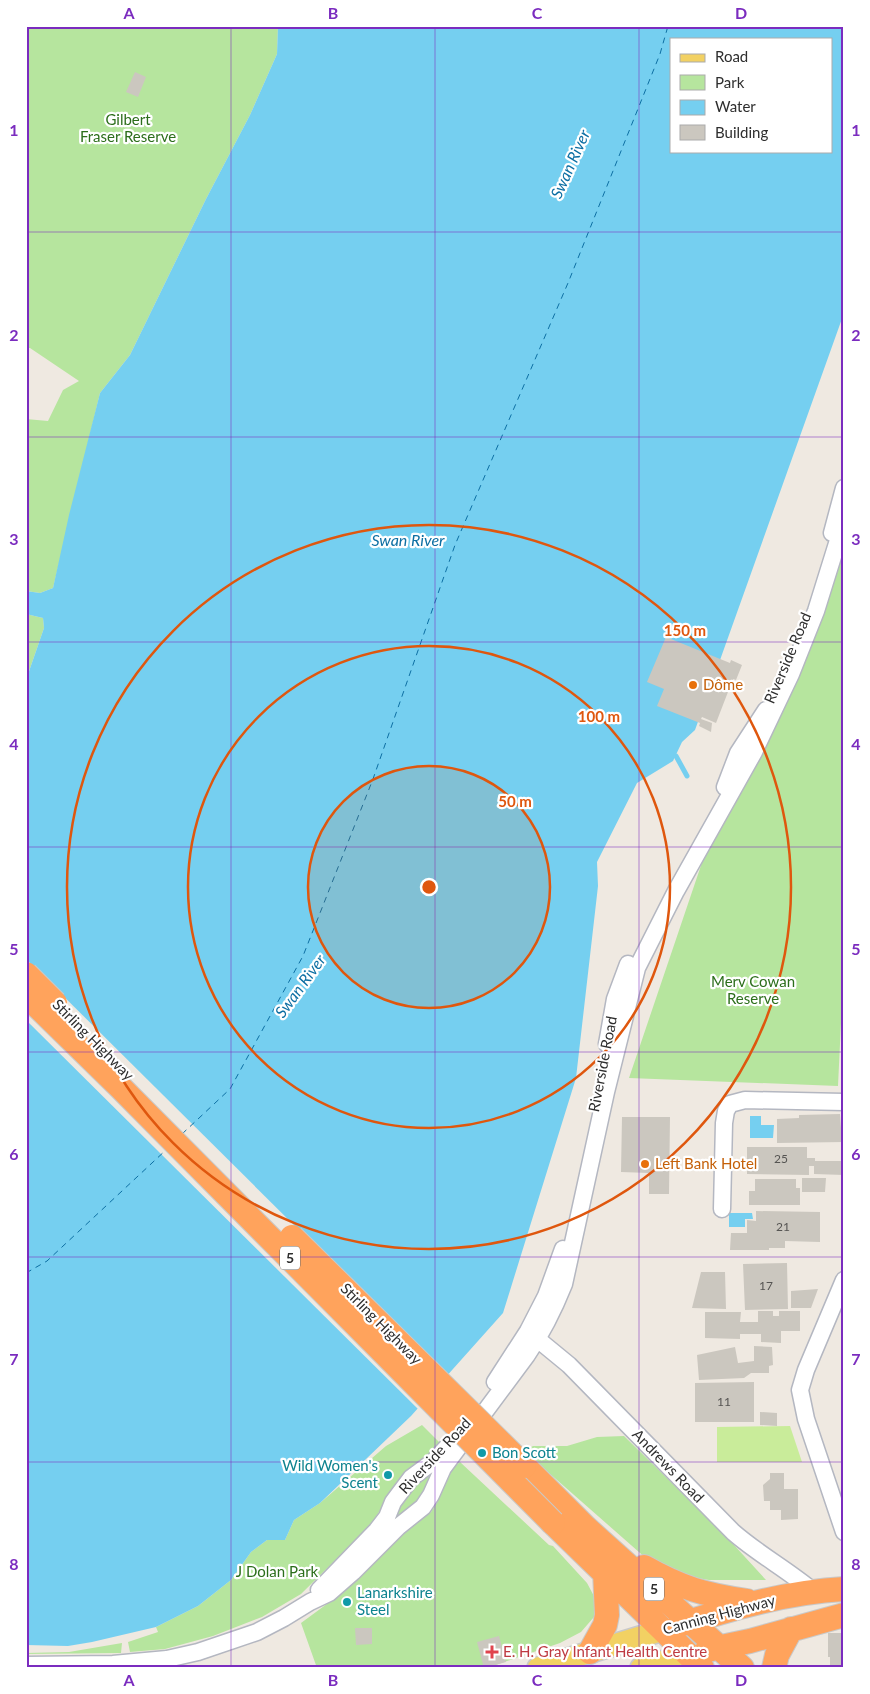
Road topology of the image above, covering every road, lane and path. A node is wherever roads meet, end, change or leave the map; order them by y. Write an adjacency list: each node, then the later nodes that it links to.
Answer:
1 (844, 488): 8 (street, Riverside Road)
2 (844, 521): 8 (street, Riverside Road)
3 (26, 974): 9 (highway, Stirling Highway / 5, bridge)
4 (26, 995): 9 (highway, Stirling Highway / 5, bridge)
5 (844, 1102): 6 (street)
6 (722, 1210)
7 (844, 1280): 10 (street)
8 (533, 1335): 13 (street, Andrews Road); 14 (street, Riverside Road); 14 (street, Riverside Road)
9 (560, 1516): 11 (highway, Stirling Highway / 5)
10 (844, 1532)
11 (611, 1564): 15 (highway); 17 (highway, Stirling Highway / 5); 18 (highway, Stirling Highway / 5); 21 (highway)
12 (844, 1590): 13 (highway, Canning Highway)
13 (814, 1592): 15 (highway, Canning Highway)
14 (310, 1602): 23 (street, Riverside Road)
15 (754, 1602): 17 (highway, Canning Highway)
16 (844, 1615): 19 (highway, Canning Highway)
17 (691, 1621): 18 (highway, Canning Highway); 20 (highway, Stirling Highway / 5)
18 (663, 1630): 21 (main road, Canning Highway); 22 (highway, Stirling Highway / 5)
19 (791, 1630): 20 (highway, Canning Highway); 27 (highway)
20 (720, 1647): 22 (highway, Canning Highway); 26 (highway, Stirling Highway / 5)
21 (590, 1652): 24 (main road, Canning Highway)
22 (695, 1661): 25 (main road, Canning Highway)
23 (26, 1665)
24 (538, 1668)
25 (641, 1668)
26 (742, 1668)
27 (774, 1668)

